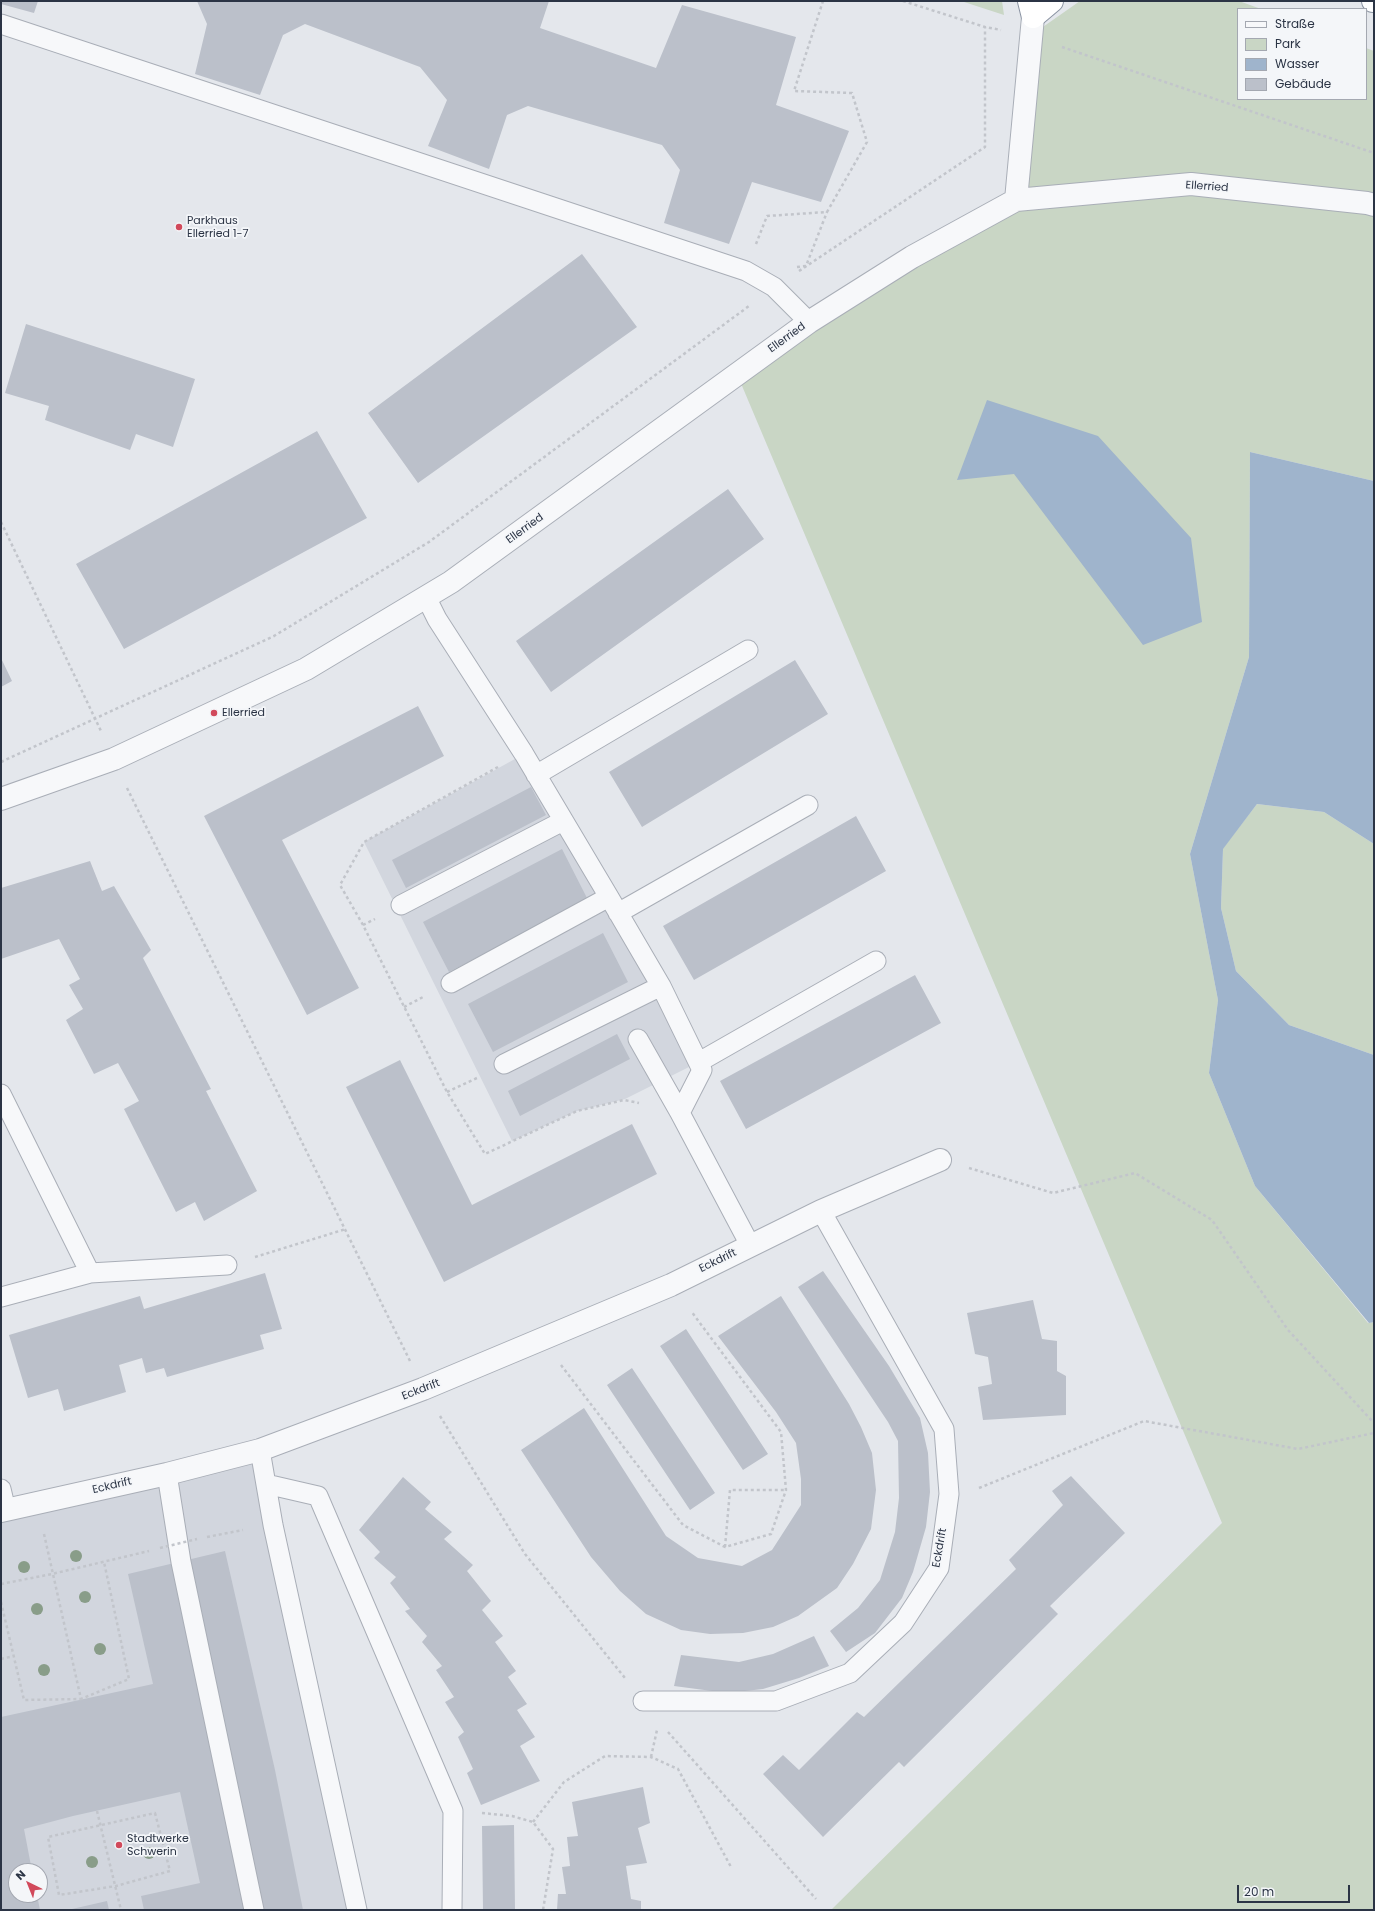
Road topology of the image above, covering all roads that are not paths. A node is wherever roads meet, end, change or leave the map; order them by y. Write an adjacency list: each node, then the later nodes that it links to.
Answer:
1 (1052, 1): 2 (highway)
2 (1031, 18): 4 (street)
3 (1, 24): 6 (lane)
4 (1016, 200): 5 (street, Ellerried); 6 (street, Ellerried)
5 (1374, 205)
6 (809, 322): 7 (street, Ellerried)
7 (426, 597): 9 (lane); 10 (street, Ellerried)
8 (748, 650): 9 (lane)
9 (536, 775): 12 (lane)
10 (1, 799)
11 (808, 805): 14 (lane)
12 (563, 821): 13 (lane); 14 (lane)
13 (401, 905)
14 (614, 905): 16 (lane); 17 (lane)
15 (876, 961): 19 (lane)
16 (451, 983)
17 (661, 986): 19 (lane); 20 (lane)
18 (638, 1039): 22 (lane)
19 (698, 1062): 22 (lane)
20 (504, 1064)
21 (1, 1094): 27 (lane)
22 (680, 1113): 25 (lane)
23 (940, 1160): 24 (street, Eckdrift)
24 (821, 1211): 25 (street, Eckdrift); 34 (lane, Eckdrift)
25 (750, 1245): 29 (street, Eckdrift)
26 (227, 1265): 27 (lane)
27 (90, 1273): 28 (lane)
28 (1, 1297)
29 (260, 1450): 30 (street, Eckdrift); 31 (lane)
30 (168, 1474): 33 (street, Eckdrift); 35 (lane)
31 (266, 1484): 36 (lane); 37 (lane)
32 (1, 1489): 33 (lane)
33 (4, 1510)
34 (643, 1701)
35 (254, 1910)
36 (357, 1910)
37 (452, 1910)

